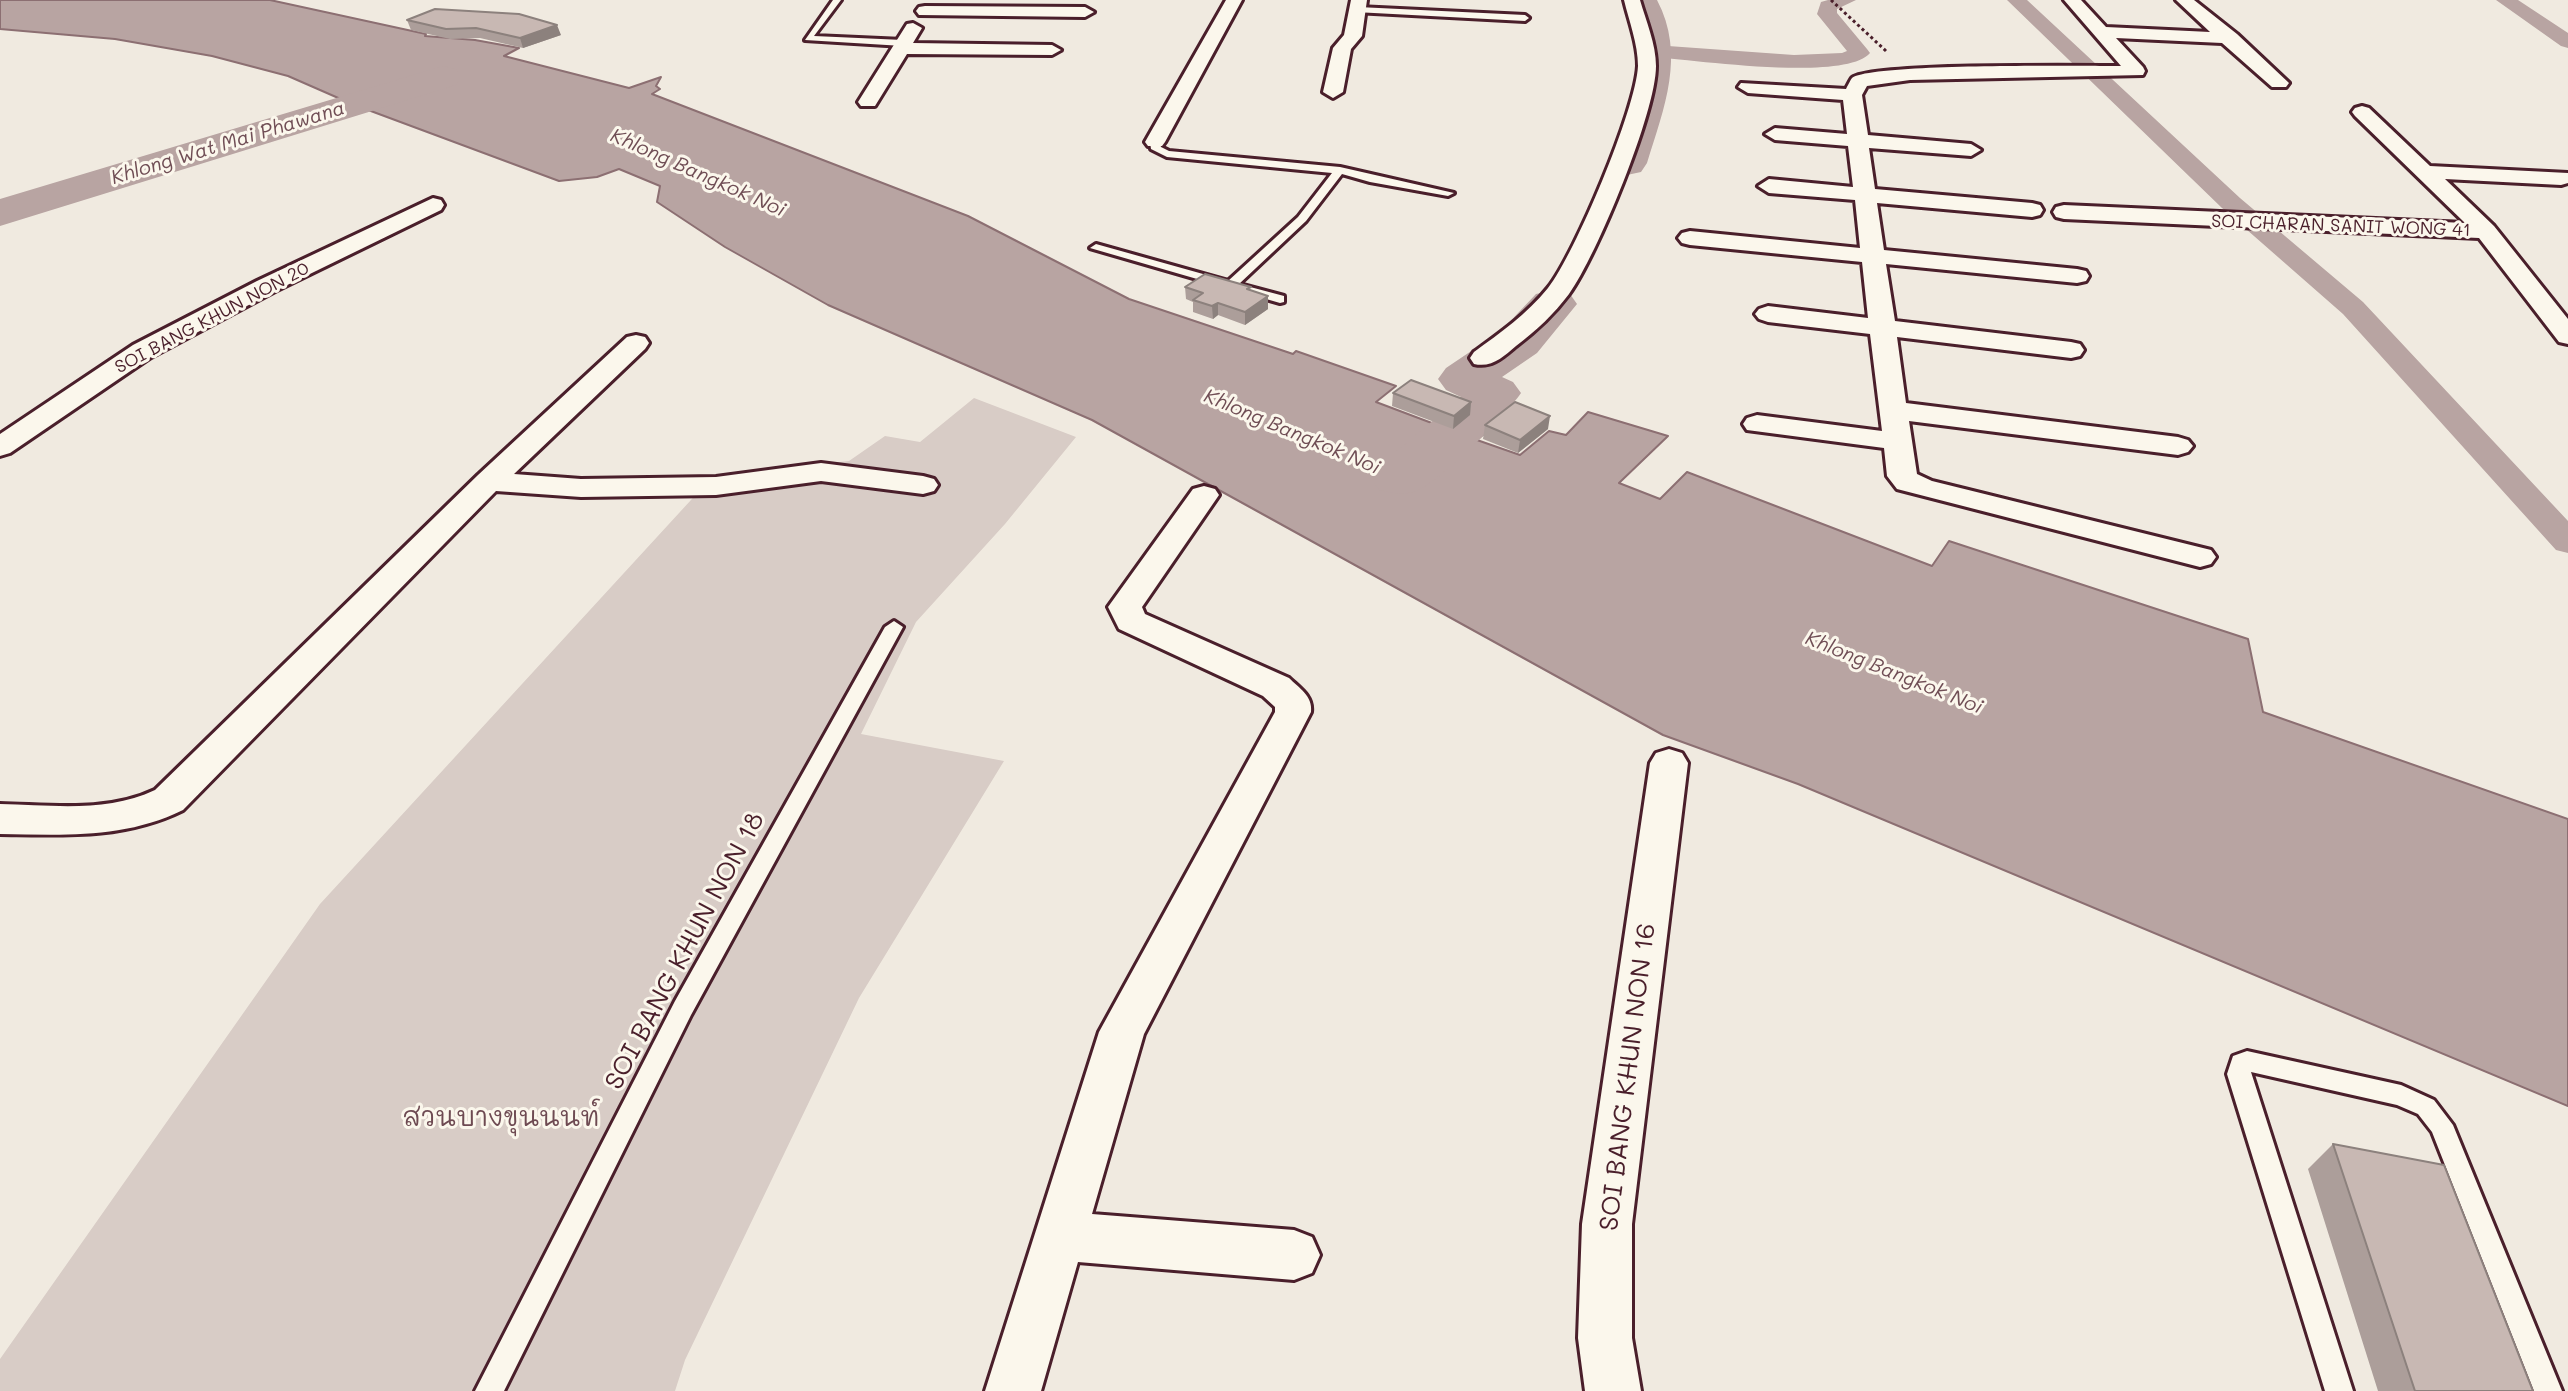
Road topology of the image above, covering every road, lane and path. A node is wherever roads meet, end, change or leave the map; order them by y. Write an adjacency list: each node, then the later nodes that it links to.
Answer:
1 (837, 0): 13 (lane)
2 (1234, 0): 23 (street)
3 (1632, 0): 47 (street)
4 (1831, 0): 15 (path)
5 (2072, 0): 11 (street)
6 (2184, 0): 12 (street)
7 (1358, 5): 10 (lane); 18 (street)
8 (928, 6): 9 (street); 13 (street)
9 (1085, 12)
10 (1525, 18)
11 (2103, 32): 12 (street); 15 (street)
12 (2231, 38): 16 (street)
13 (901, 46): 14 (street); 20 (street)
14 (1052, 50)
15 (1910, 74): 19 (street)
16 (2279, 83)
17 (1748, 87): 19 (street)
18 (1333, 92)
19 (1852, 95): 24 (street)
20 (868, 102)
21 (2362, 112): 27 (street)
22 (1775, 134): 24 (street)
23 (1155, 142): 26 (lane)
24 (1858, 142): 25 (street); 31 (street)
25 (1971, 150)
26 (1340, 170): 30 (lane); 40 (lane)
27 (2425, 172): 28 (street); 35 (street)
28 (2561, 178)
29 (1769, 186): 31 (street)
30 (1448, 193)
31 (1864, 194): 33 (street); 38 (street)
32 (433, 205): 52 (street, SOI BANG KHUN NON 20)
33 (2032, 210)
34 (2064, 212): 35 (street, SOI CHARAN SANIT WONG 41)
35 (2486, 231): 44 (street, SOI CHARAN SANIT WONG 41)
36 (1690, 238): 38 (street)
37 (1096, 248): 40 (lane)
38 (1872, 256): 39 (street); 43 (street)
39 (2077, 276)
40 (1230, 285): 41 (lane)
41 (1280, 299)
42 (1768, 314): 43 (street)
43 (1881, 327): 46 (street); 48 (street)
44 (2568, 336)
45 (636, 343): 53 (street)
46 (2071, 350)
47 (1483, 358)
48 (1892, 410): 50 (street); 51 (street)
49 (1757, 424): 50 (street)
50 (1896, 441): 56 (street)
51 (2178, 446)
52 (0, 447)
53 (489, 481): 54 (street); 59 (street)
54 (923, 485)
55 (1204, 495): 60 (street)
56 (2200, 557)
57 (894, 627): 62 (lane, SOI BANG KHUN NON 18)
58 (1669, 763): 64 (street, SOI BANG KHUN NON 16)
59 (0, 819)
60 (1060, 1236): 61 (street); 63 (street)
61 (1294, 1255)
62 (489, 1391)
63 (1013, 1391)
64 (1613, 1391)
65 (2339, 1391): 66 (lane)
66 (2548, 1391)

